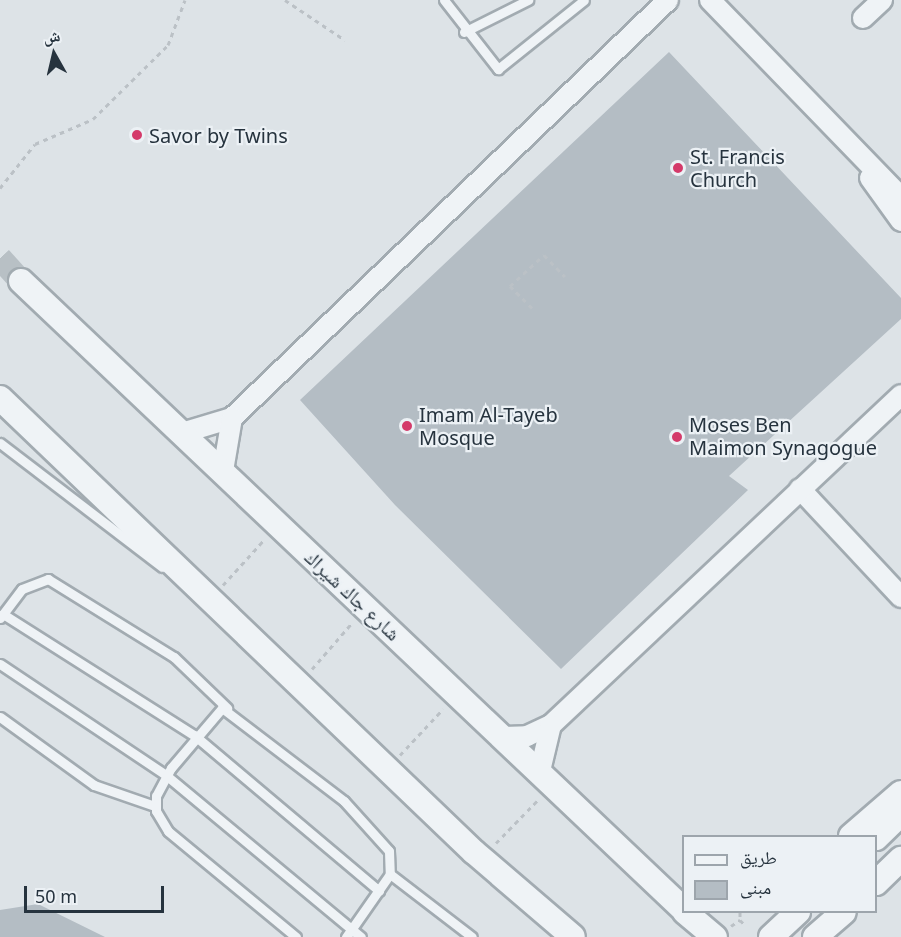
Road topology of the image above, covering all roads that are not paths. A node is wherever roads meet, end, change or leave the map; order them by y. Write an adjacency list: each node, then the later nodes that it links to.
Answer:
1 (444, 0): 8 (lane)
2 (528, 0): 8 (lane)
3 (584, 0): 8 (lane)
4 (668, 0): 15 (street)
5 (710, 0): 9 (street)
6 (882, 0): 7 (street)
7 (863, 18)
8 (464, 32)
9 (855, 153): 10 (street); 11 (street)
10 (901, 197)
11 (901, 221)
12 (21, 281): 16 (street, شارع جاك شيراك)
13 (901, 395): 19 (street)
14 (0, 398): 20 (street)
15 (232, 418): 16 (street); 18 (street)
16 (182, 433): 18 (street, شارع جاك شيراك)
17 (0, 443): 20 (lane)
18 (222, 471): 28 (street, شارع جاك شيراك)
19 (801, 489): 21 (street); 26 (street)
20 (202, 593): 48 (street)
21 (901, 597)
22 (2, 616): 24 (lane); 27 (lane)
23 (0, 664): 29 (lane)
24 (227, 708): 27 (lane); 37 (lane)
25 (0, 717): 32 (lane)
26 (551, 725): 28 (street); 30 (street)
27 (194, 735): 29 (lane); 39 (lane)
28 (504, 737): 30 (street, شارع جاك شيراك)
29 (167, 776): 32 (lane); 44 (lane)
30 (547, 778): 40 (street, شارع جاك شيراك)
31 (901, 793): 34 (street)
32 (155, 806): 45 (lane)
33 (901, 814): 35 (street)
34 (853, 835)
35 (877, 837)
36 (901, 860): 38 (street)
37 (390, 874): 39 (lane); 47 (lane)
38 (877, 882)
39 (379, 891): 44 (lane)
40 (682, 908)
41 (688, 913): 49 (street, شارع جاك شيراك)
42 (797, 913): 50 (street)
43 (843, 913): 51 (street)
44 (349, 934): 46 (lane)
45 (296, 937)
46 (361, 937)
47 (472, 937)
48 (573, 937)
49 (716, 937)
50 (771, 937)
51 (816, 937)

